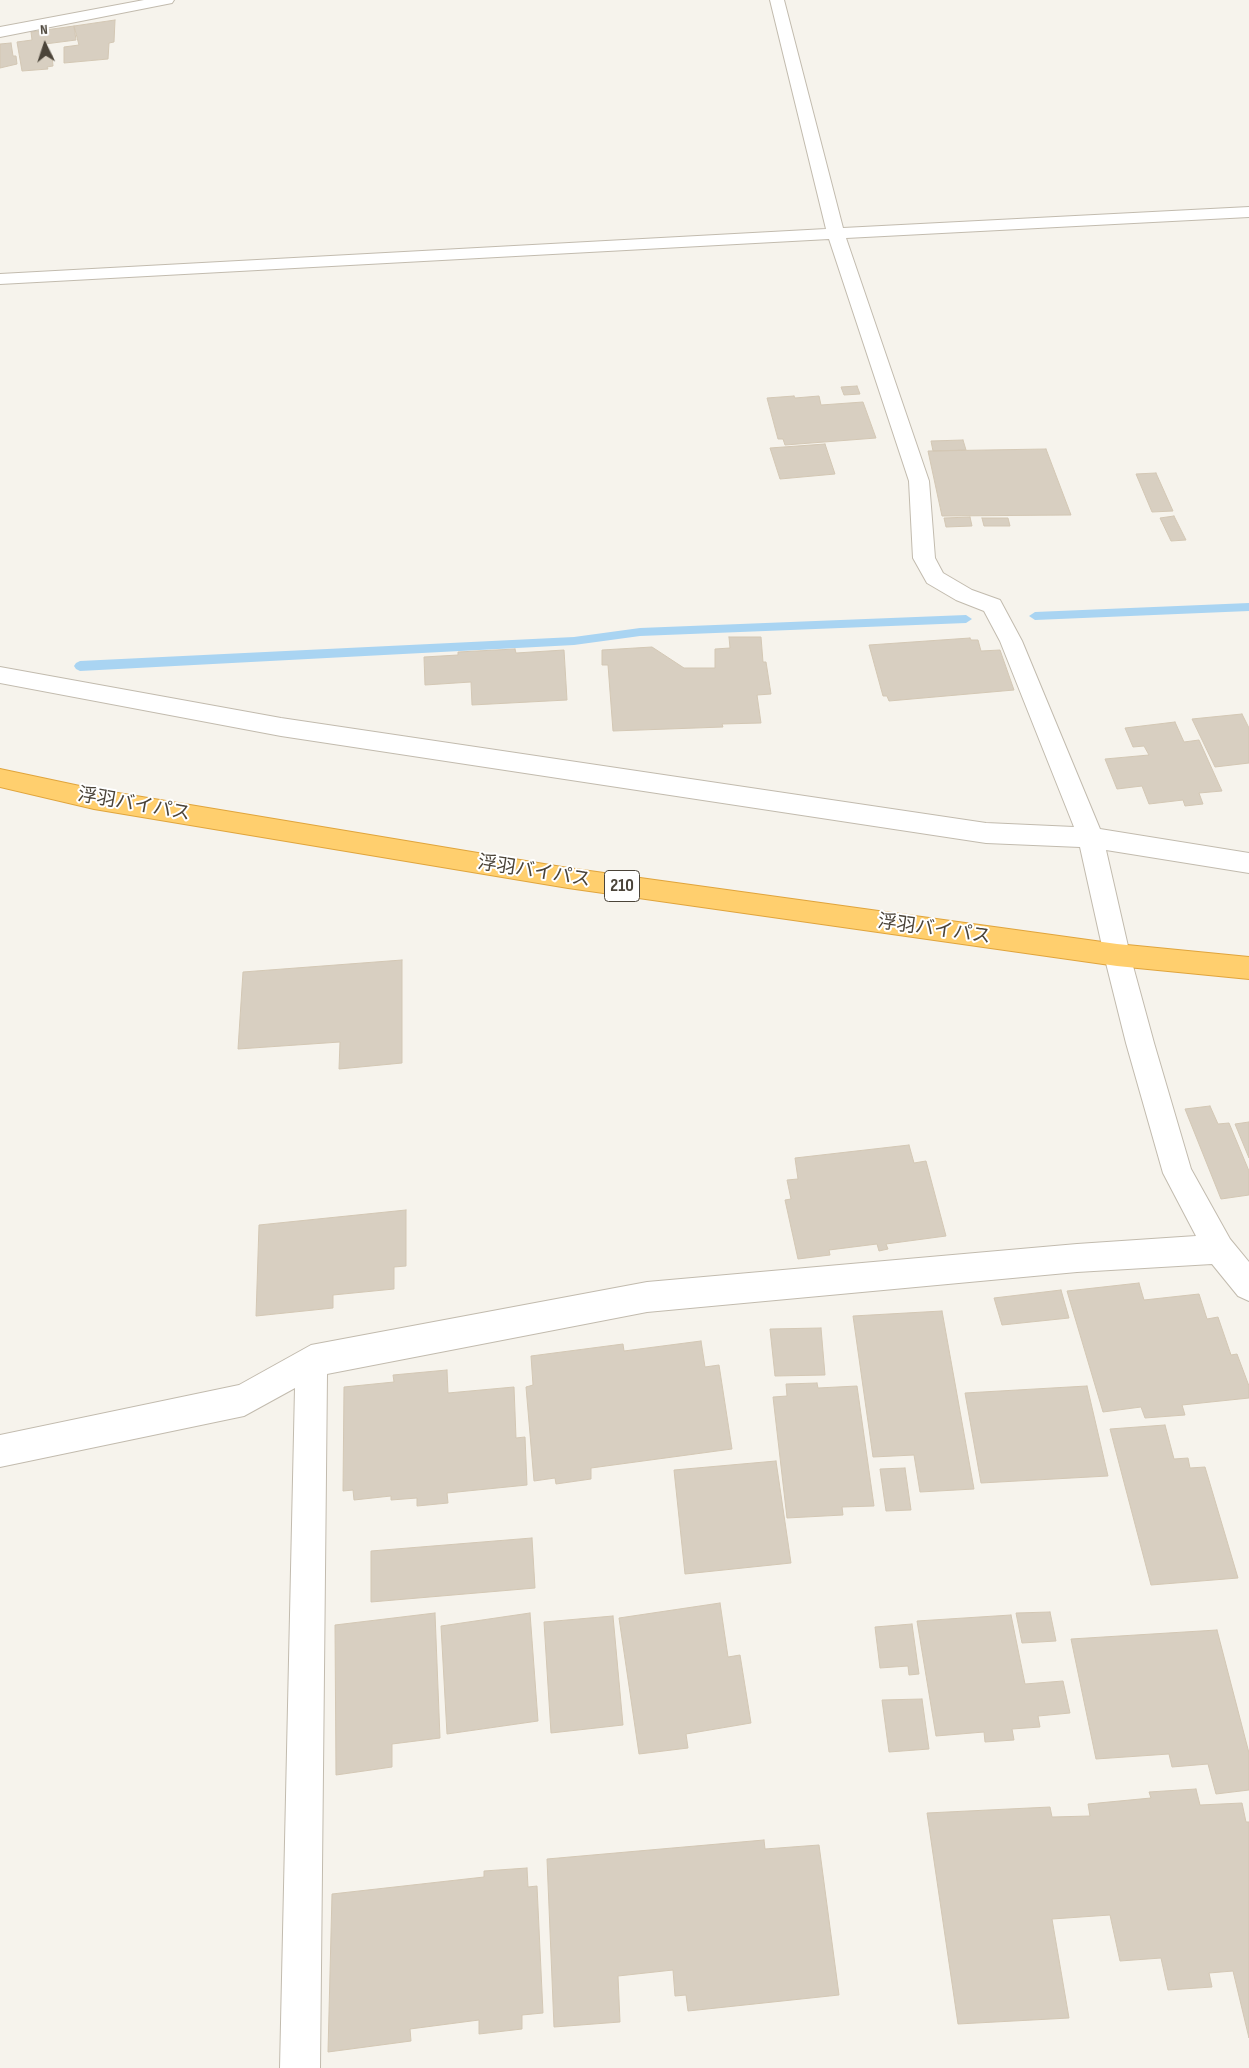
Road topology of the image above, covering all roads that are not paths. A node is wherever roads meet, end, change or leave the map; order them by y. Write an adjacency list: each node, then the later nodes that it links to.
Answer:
1 (167, 0): 3 (street)
2 (777, 0): 5 (street)
3 (0, 32)
4 (1249, 212): 5 (street)
5 (836, 234): 6 (street); 9 (street)
6 (0, 279)
7 (0, 675): 9 (street)
8 (0, 778): 11 (highway, 浮羽バイパス / 210)
9 (1091, 838): 10 (street); 11 (street)
10 (1249, 863)
11 (1116, 955): 12 (highway, 浮羽バイパス / 210); 13 (street)
12 (1249, 968)
13 (1219, 1249): 14 (street); 15 (street)
14 (1249, 1286)
15 (311, 1361): 16 (street); 17 (street)
16 (0, 1451)
17 (300, 2068)

